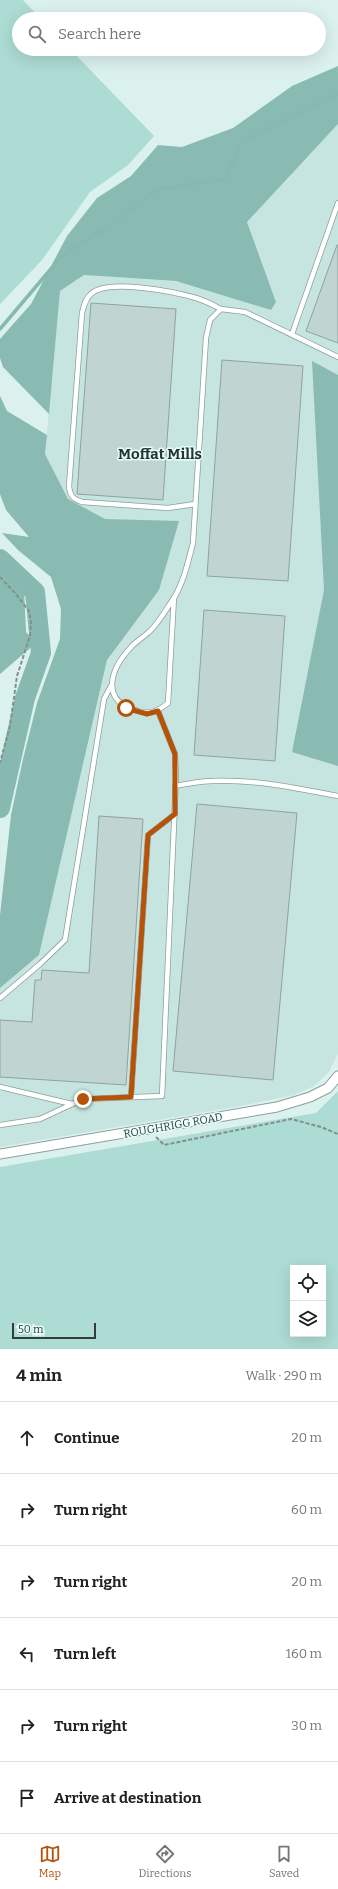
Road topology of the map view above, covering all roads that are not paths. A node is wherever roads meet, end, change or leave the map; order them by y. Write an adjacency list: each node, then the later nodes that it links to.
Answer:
1 (338, 203): 3 (lane)
2 (221, 309): 3 (lane); 5 (lane); 5 (lane)
3 (292, 334): 4 (lane)
4 (338, 357)
5 (195, 504): 6 (lane)
6 (174, 597): 7 (lane); 8 (lane)
7 (110, 686): 8 (lane); 12 (lane)
8 (158, 711): 9 (lane)
9 (175, 786): 10 (lane); 11 (lane)
10 (338, 796)
11 (175, 814): 15 (lane); 15 (lane)
12 (0, 998)
13 (338, 1076): 18 (street, ROUGHRIGG ROAD)
14 (0, 1087): 16 (lane)
15 (131, 1097): 16 (lane)
16 (72, 1104): 17 (lane)
17 (0, 1125)
18 (0, 1154)

